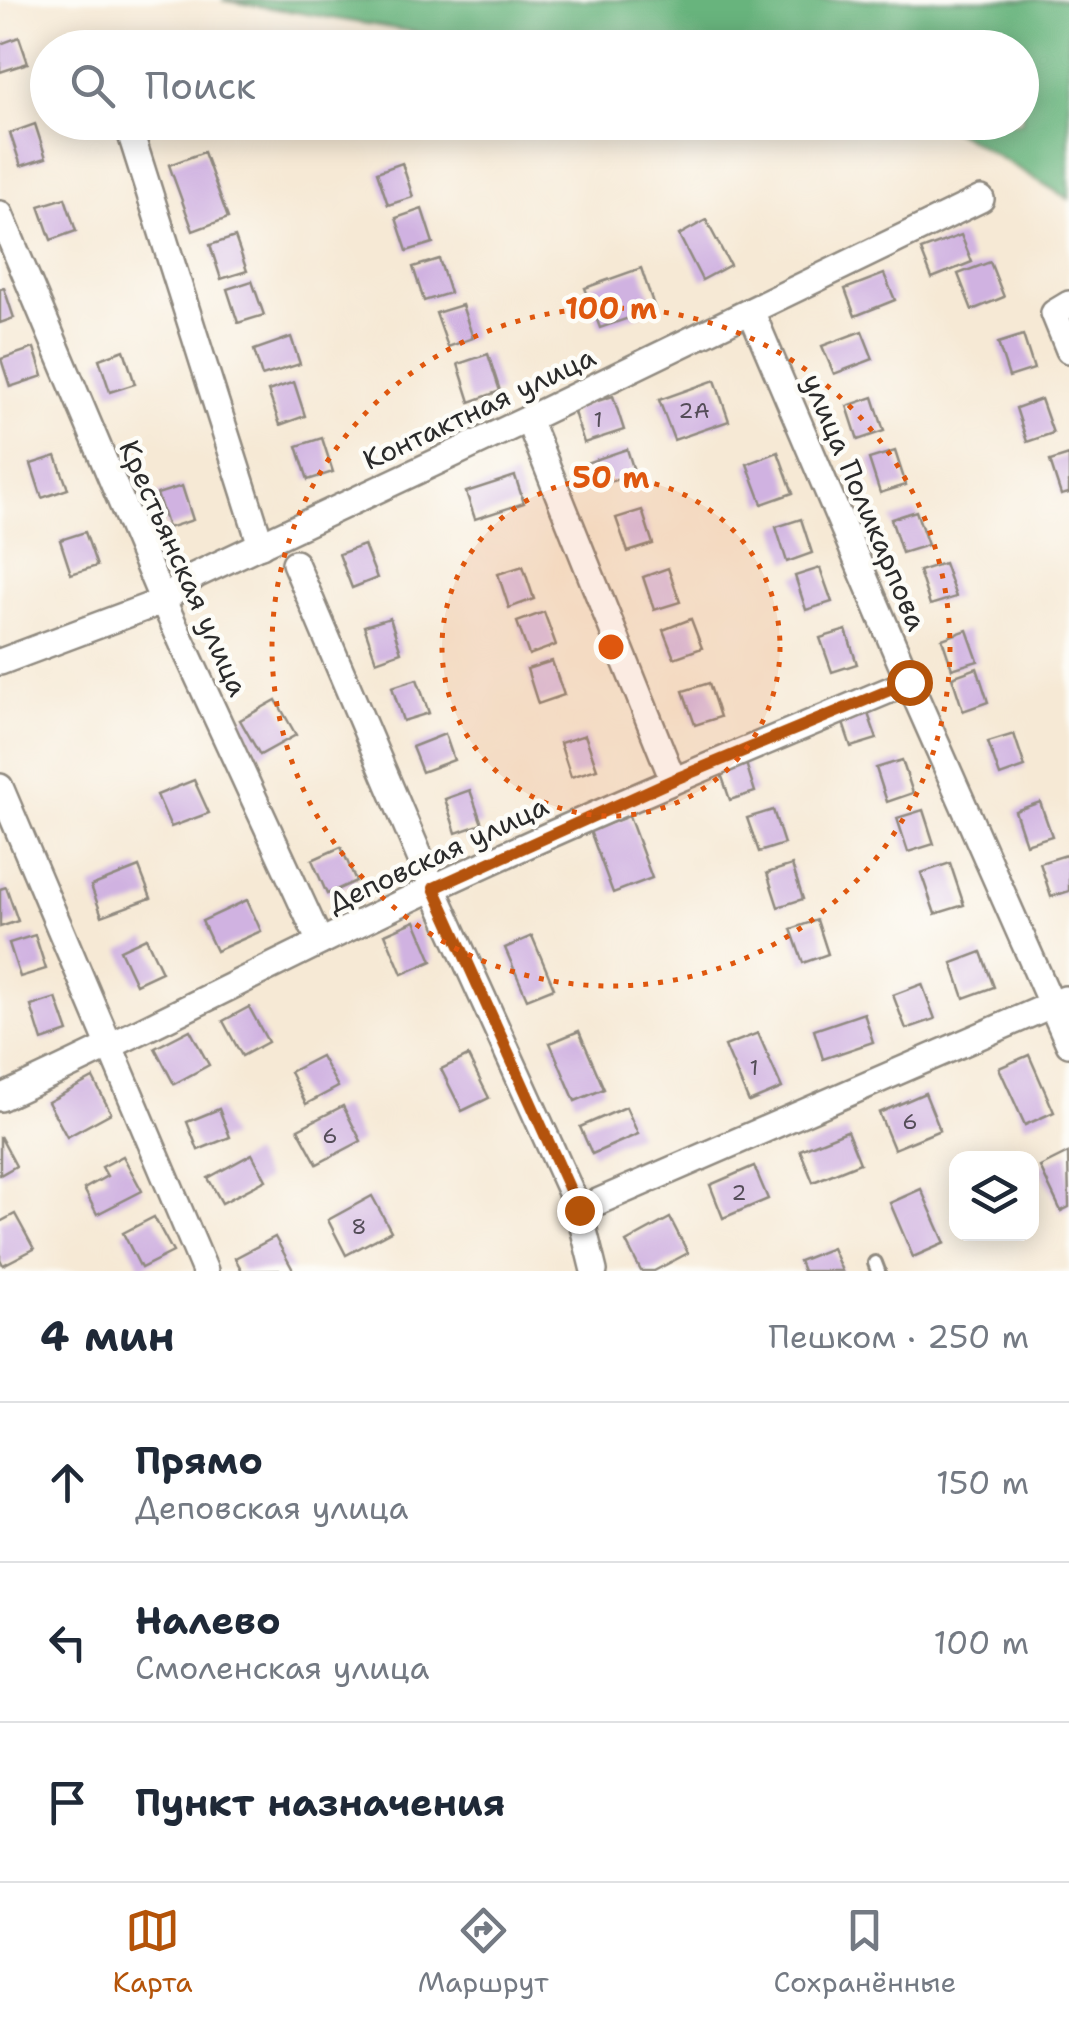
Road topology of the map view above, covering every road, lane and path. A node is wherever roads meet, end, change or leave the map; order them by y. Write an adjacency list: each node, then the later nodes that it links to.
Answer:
1 (133, 140): 8 (street)
2 (981, 200): 5 (street, Контактная улица)
3 (0, 214): 10 (street, Крестьянская улица)
4 (1062, 308): 6 (street)
5 (752, 312): 7 (street, Контактная улица); 12 (street, улица Поликарпова)
6 (1069, 350)
7 (528, 418): 8 (street, Контактная улица); 13 (street)
8 (261, 544): 10 (street, Контактная улица)
9 (295, 563): 15 (street)
10 (162, 601): 11 (street, Контактная улица); 16 (street, Крестьянская улица)
11 (0, 662)
12 (909, 682): 13 (street, Деповская улица); 17 (street, улица Поликарпова)
13 (673, 780): 15 (street, Деповская улица)
14 (0, 787): 19 (street)
15 (434, 888): 16 (street, Деповская улица); 21 (street)
16 (320, 942): 19 (street, Деповская улица)
17 (1061, 1001): 18 (street, улица Поликарпова); 21 (street)
18 (1069, 1044)
19 (111, 1047): 20 (street, Деповская улица); 22 (street)
20 (0, 1098)
21 (579, 1210): 23 (street)
22 (205, 1271)
23 (594, 1271)

